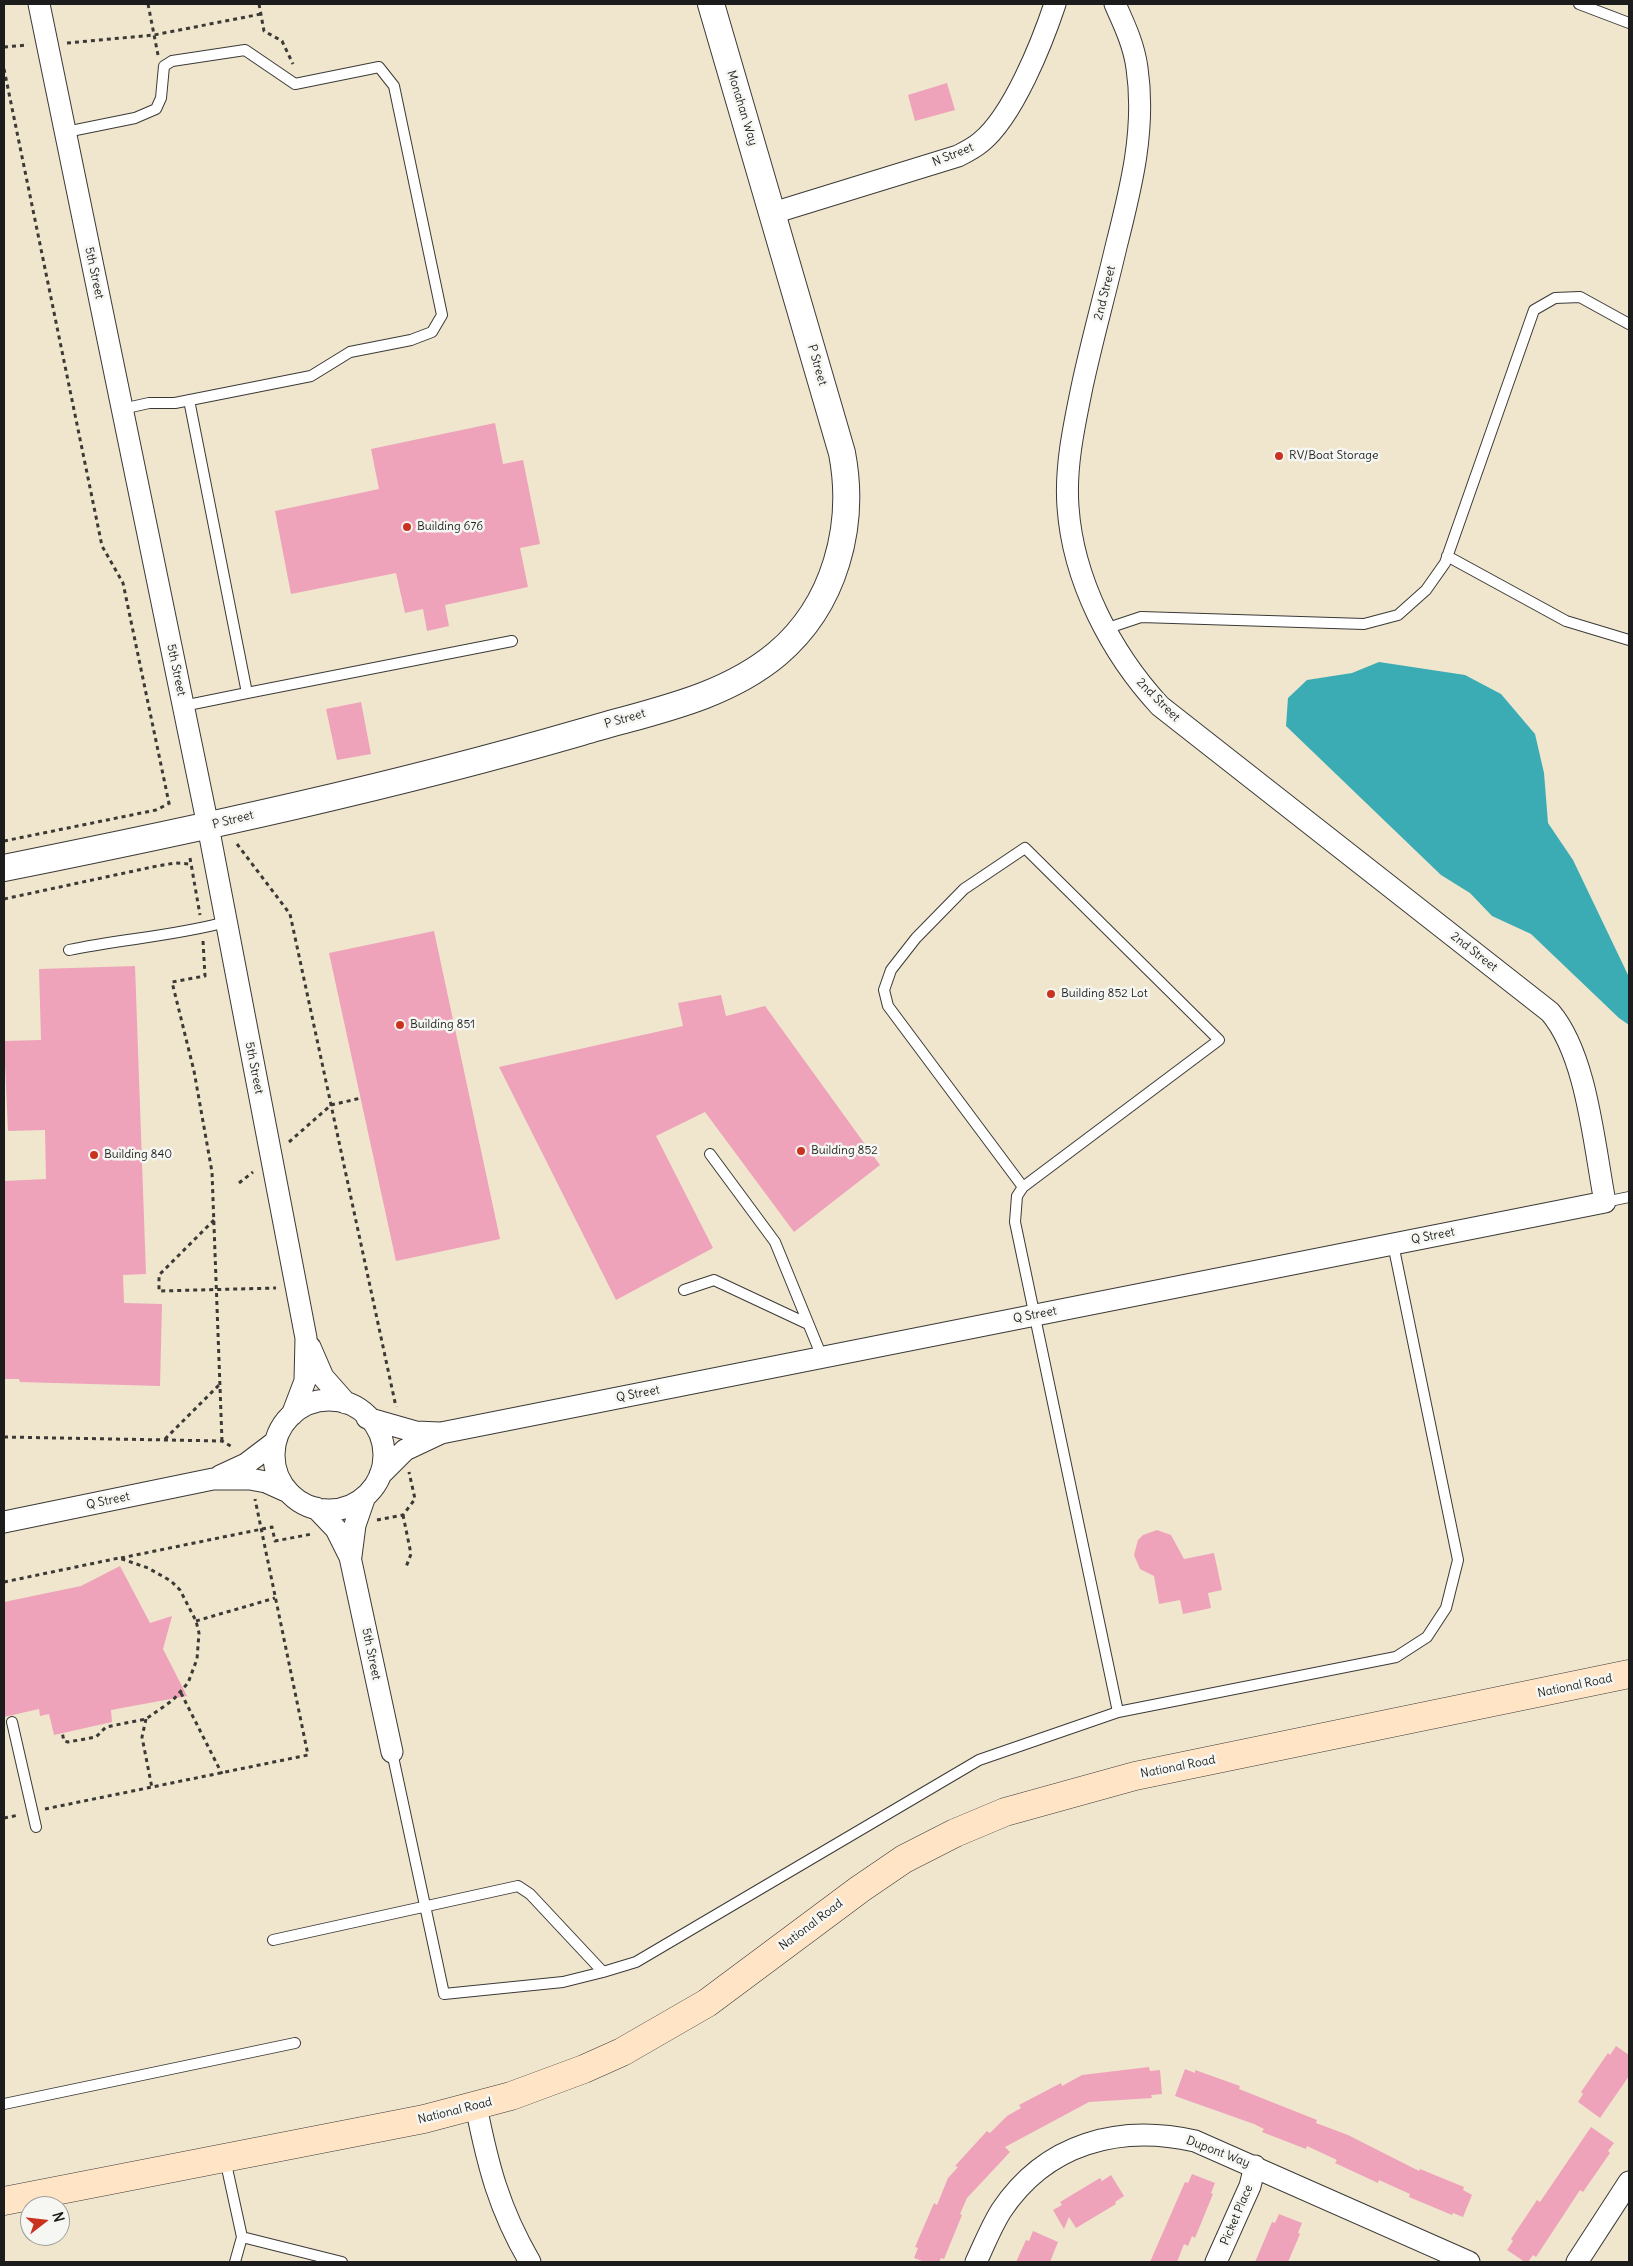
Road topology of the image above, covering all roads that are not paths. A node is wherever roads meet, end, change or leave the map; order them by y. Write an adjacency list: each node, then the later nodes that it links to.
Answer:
1 (39, 4): 7 (street, 5th Street)
2 (711, 4): 8 (street, Monahan Way)
3 (1054, 4): 8 (street, N Street)
4 (1115, 4): 13 (street, 2nd Street)
5 (1580, 4): 6 (lane)
6 (1629, 23)
7 (66, 132): 10 (lane); 11 (street, 5th Street)
8 (773, 213): 18 (street, P Street)
9 (1629, 324): 12 (lane)
10 (189, 400): 11 (lane); 16 (lane)
11 (122, 409): 17 (street, 5th Street)
12 (1447, 556): 13 (lane); 14 (lane)
13 (1105, 629): 25 (street, 2nd Street)
14 (1629, 640)
15 (512, 641): 16 (lane)
16 (247, 693): 17 (lane)
17 (183, 706): 18 (street, 5th Street)
18 (208, 826): 19 (street, P Street); 20 (street, 5th Street)
19 (4, 868)
20 (226, 922): 21 (lane); 30 (street, 5th Street)
21 (70, 950)
22 (710, 1154): 29 (lane)
23 (1022, 1187): 23 (lane); 28 (lane)
24 (1629, 1197): 25 (lane, Q Street)
25 (1605, 1202): 26 (street, Q Street)
26 (1393, 1244): 28 (street, Q Street); 45 (lane)
27 (684, 1290): 29 (lane)
28 (1033, 1316): 31 (street, Q Street); 45 (lane)
29 (808, 1324): 31 (lane)
30 (306, 1338): 32 (street, 5th Street); 33 (street, 5th Street)
31 (822, 1357): 35 (street, Q Street)
32 (346, 1403): 33 (street); 34 (street)
33 (292, 1415): 36 (street)
34 (367, 1418): 35 (street, Q Street); 37 (street)
35 (441, 1433): 37 (street, Q Street)
36 (275, 1442): 38 (street, Q Street); 39 (street)
37 (380, 1475): 40 (street)
38 (213, 1479): 39 (street, Q Street); 42 (street, Q Street)
39 (286, 1491): 41 (street)
40 (364, 1498): 41 (street); 43 (street, 5th Street)
41 (316, 1508): 43 (street, 5th Street)
42 (4, 1522)
43 (350, 1556): 47 (street, 5th Street)
44 (1629, 1674): 54 (main road, National Road)
45 (1118, 1712): 51 (lane)
46 (12, 1722): 48 (lane)
47 (392, 1752): 49 (lane)
48 (36, 1827)
49 (424, 1907): 50 (lane); 51 (lane); 51 (lane)
50 (273, 1940)
51 (603, 1972)
52 (295, 2043): 53 (lane)
53 (4, 2104)
54 (476, 2106): 55 (main road, National Road); 62 (street)
55 (225, 2159): 58 (main road, National Road); 59 (lane)
56 (1255, 2166): 63 (street, Dupont Way); 64 (street, Picket Place); 65 (street, Dupont Way)
57 (1629, 2182): 66 (street)
58 (4, 2201)
59 (242, 2237): 60 (lane); 61 (lane)
60 (235, 2262)
61 (342, 2262)
62 (530, 2262)
63 (976, 2262)
64 (1216, 2262)
65 (1469, 2262)
66 (1577, 2262)

